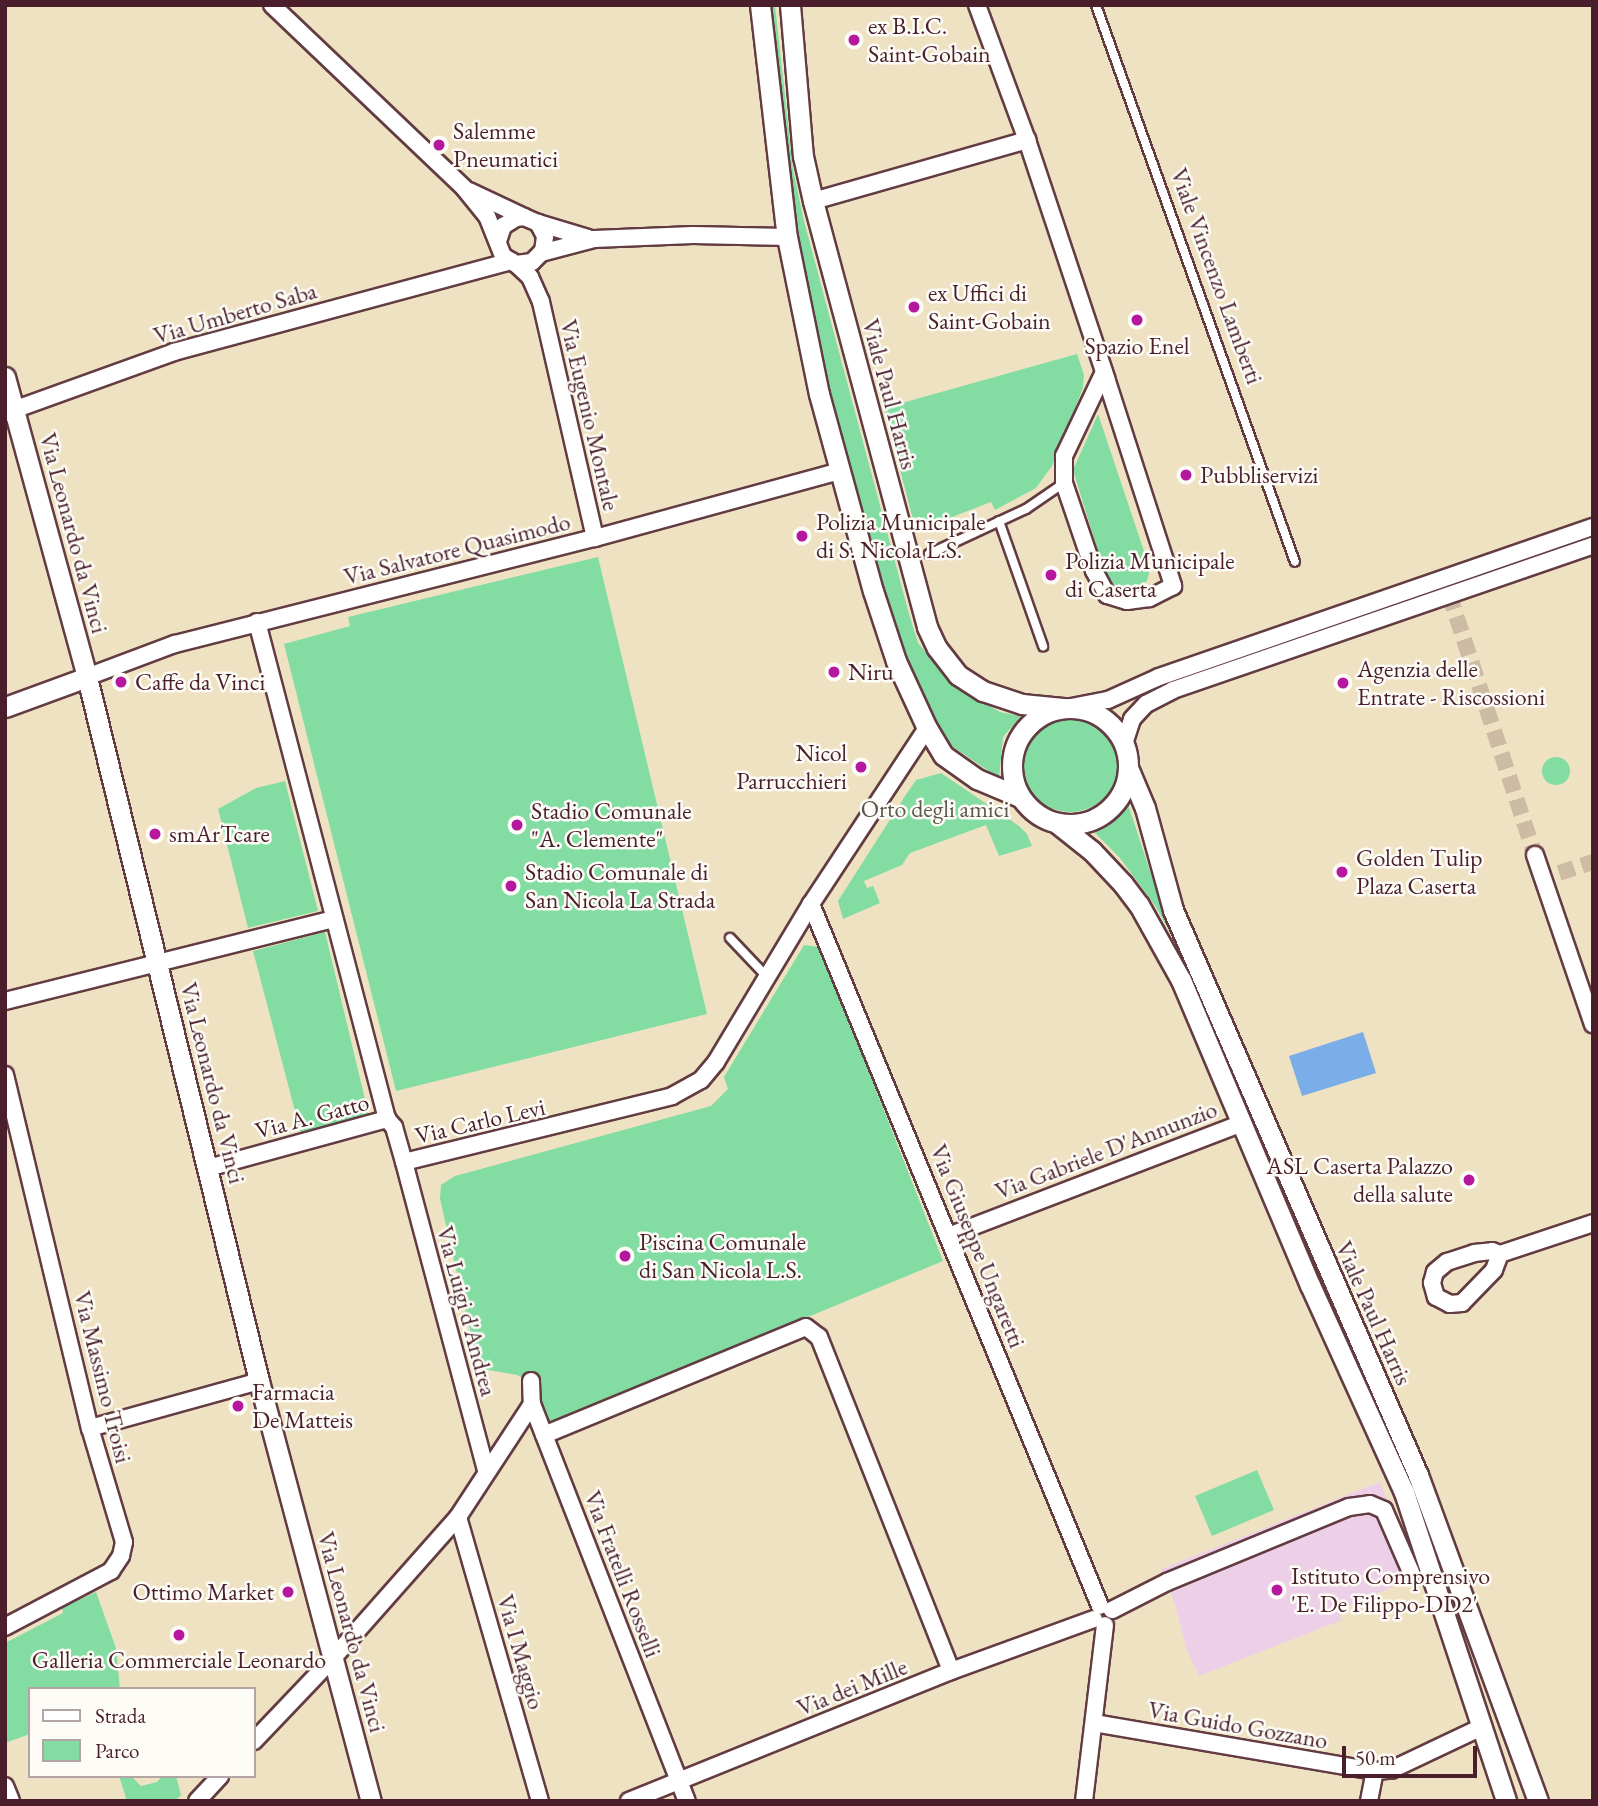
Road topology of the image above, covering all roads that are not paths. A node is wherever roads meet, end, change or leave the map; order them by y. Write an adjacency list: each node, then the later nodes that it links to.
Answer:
1 (272, 5): 7 (street)
2 (760, 5): 10 (street)
3 (790, 5): 8 (street, Viale Paul Harris)
4 (977, 5): 6 (street)
5 (1096, 5): 27 (lane, Viale Vincenzo Lamberti)
6 (1027, 140): 8 (street); 17 (street)
7 (464, 188): 9 (street); 12 (street)
8 (813, 201): 32 (street, Viale Paul Harris)
9 (531, 220): 11 (street); 12 (street); 13 (street)
10 (787, 237): 11 (street); 20 (street)
11 (594, 239): 13 (street)
12 (499, 244): 14 (street); 15 (street, Via Umberto Saba)
13 (540, 255): 14 (street); 16 (street, Via Eugenio Montale)
14 (514, 262): 15 (street, Via Umberto Saba); 16 (street, Via Eugenio Montale)
15 (470, 271): 19 (street, Via Umberto Saba)
16 (541, 302): 24 (street, Via Eugenio Montale)
17 (1104, 372): 21 (street); 21 (street)
18 (5, 377): 19 (street, Via Leonardo da Vinci)
19 (10, 412): 30 (street, Via Leonardo da Vinci)
20 (840, 471): 24 (street, Via Salvatore Quasimodo); 33 (street)
21 (1064, 483): 22 (lane)
22 (999, 522): 26 (lane); 29 (lane)
23 (1593, 527): 32 (street)
24 (595, 538): 28 (street, Via Salvatore Quasimodo)
25 (1593, 545): 34 (street)
26 (929, 554)
27 (1295, 562)
28 (257, 622): 30 (street, Via Salvatore Quasimodo); 40 (street, Via Carlo Levi)
29 (1043, 646)
30 (88, 677): 31 (street); 42 (street, Via Leonardo da Vinci)
31 (5, 707)
32 (1067, 708): 34 (street, Viale Paul Harris); 36 (street)
33 (927, 728): 36 (street, Viale Paul Harris); 39 (street, Via Carlo Levi)
34 (1124, 744): 35 (street, Viale Paul Harris)
35 (1129, 771): 37 (street); 82 (street, Viale Paul Harris)
36 (1020, 797): 37 (street, Viale Paul Harris)
37 (1058, 824): 48 (street, Viale Paul Harris)
38 (1535, 855): 45 (street)
39 (811, 904): 43 (street, Via Carlo Levi); 52 (street, Via Giuseppe Ungaretti)
40 (333, 919): 42 (street); 47 (street, Via Carlo Levi)
41 (730, 938): 43 (lane)
42 (159, 964): 44 (street); 50 (street, Via Leonardo da Vinci)
43 (766, 976): 49 (street, Via Carlo Levi)
44 (5, 1001)
45 (1593, 1024)
46 (5, 1075): 57 (street, Via Massimo Troisi)
47 (387, 1119): 49 (street, Via Carlo Levi); 50 (street, Via A. Gatto)
48 (1242, 1123): 52 (street, Via Gabriele D'Annunzio); 67 (street, Viale Paul Harris)
49 (404, 1163): 59 (street, Via Luigi d'Andrea)
50 (208, 1168): 54 (street, Via Leonardo da Vinci)
51 (1593, 1223): 53 (street)
52 (948, 1236): 62 (street, Via Giuseppe Ungaretti)
53 (1500, 1254)
54 (259, 1381): 57 (street); 64 (street, Via Leonardo da Vinci)
55 (531, 1381): 56 (street, Via Fratelli Rosselli)
56 (532, 1404): 58 (street, Via Fratelli Rosselli); 59 (street, Via Luigi d'Andrea)
57 (90, 1428): 63 (street, Via Massimo Troisi)
58 (544, 1435): 65 (street); 71 (street, Via Fratelli Rosselli)
59 (486, 1471): 60 (street, Via Luigi d'Andrea)
60 (458, 1517): 64 (street, Via Luigi d'Andrea); 76 (street, Via I Maggio)
61 (1411, 1572): 62 (street, Via dei Mille)
62 (1103, 1615): 65 (street, Via dei Mille); 66 (street)
63 (5, 1627)
64 (334, 1657): 68 (street, Via Luigi d'Andrea); 75 (street, Via Leonardo da Vinci)
65 (951, 1671): 71 (street, Via dei Mille)
66 (1094, 1723): 69 (street, Via Guido Gozzano); 79 (street)
67 (1482, 1727): 69 (street); 81 (street, Viale Paul Harris)
68 (256, 1739)
69 (1375, 1772): 80 (street)
70 (218, 1778): 74 (street)
71 (679, 1781): 77 (street, Via dei Mille); 78 (street, Via Fratelli Rosselli)
72 (5, 1786): 73 (street)
73 (11, 1801)
74 (197, 1801)
75 (371, 1801)
76 (540, 1801)
77 (629, 1801)
78 (687, 1801)
79 (1084, 1801)
80 (1369, 1801)
81 (1506, 1801)
82 (1538, 1801)

